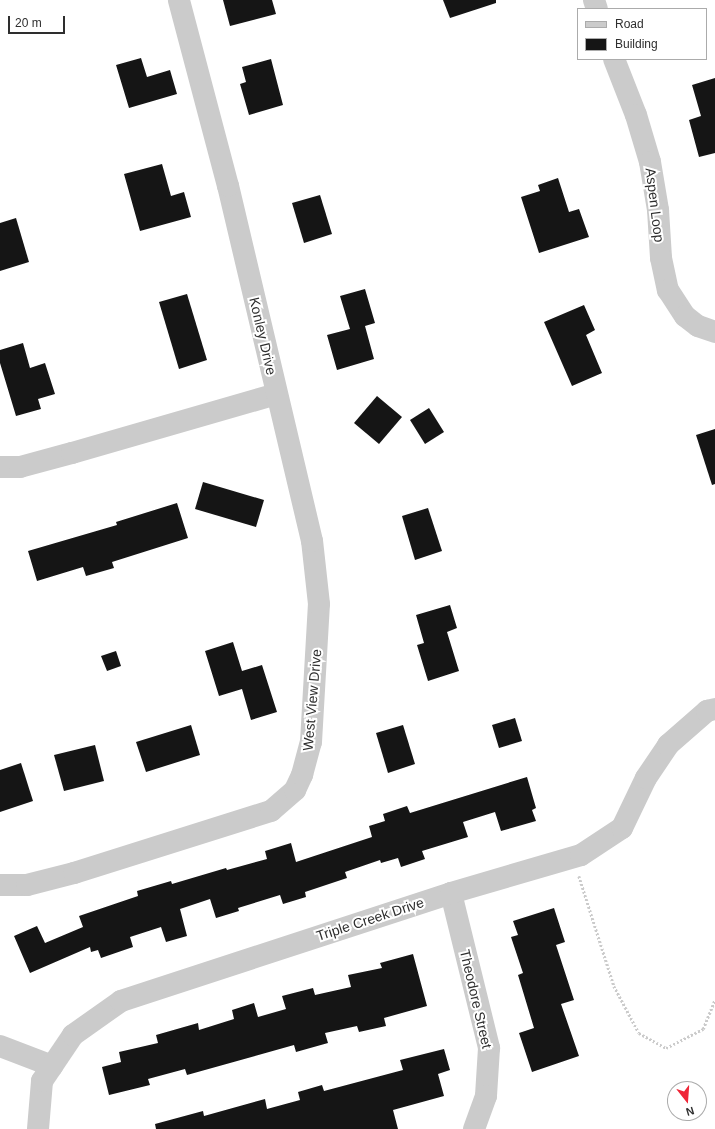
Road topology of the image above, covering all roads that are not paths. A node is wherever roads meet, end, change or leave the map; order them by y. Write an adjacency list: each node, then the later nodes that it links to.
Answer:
1 (179, 0): 4 (street, Konley Drive)
2 (614, 60): 3 (street, Aspen Loop)
3 (715, 332)
4 (276, 394): 5 (street, Konley Drive); 7 (street, West View Drive)
5 (0, 467)
6 (715, 709): 8 (street, Triple Creek Drive)
7 (0, 885)
8 (451, 893): 10 (street, Triple Creek Drive); 12 (street, Theodore Street)
9 (0, 1046): 10 (street)
10 (52, 1066): 11 (street, Triple Creek Drive)
11 (38, 1129)
12 (474, 1129)

